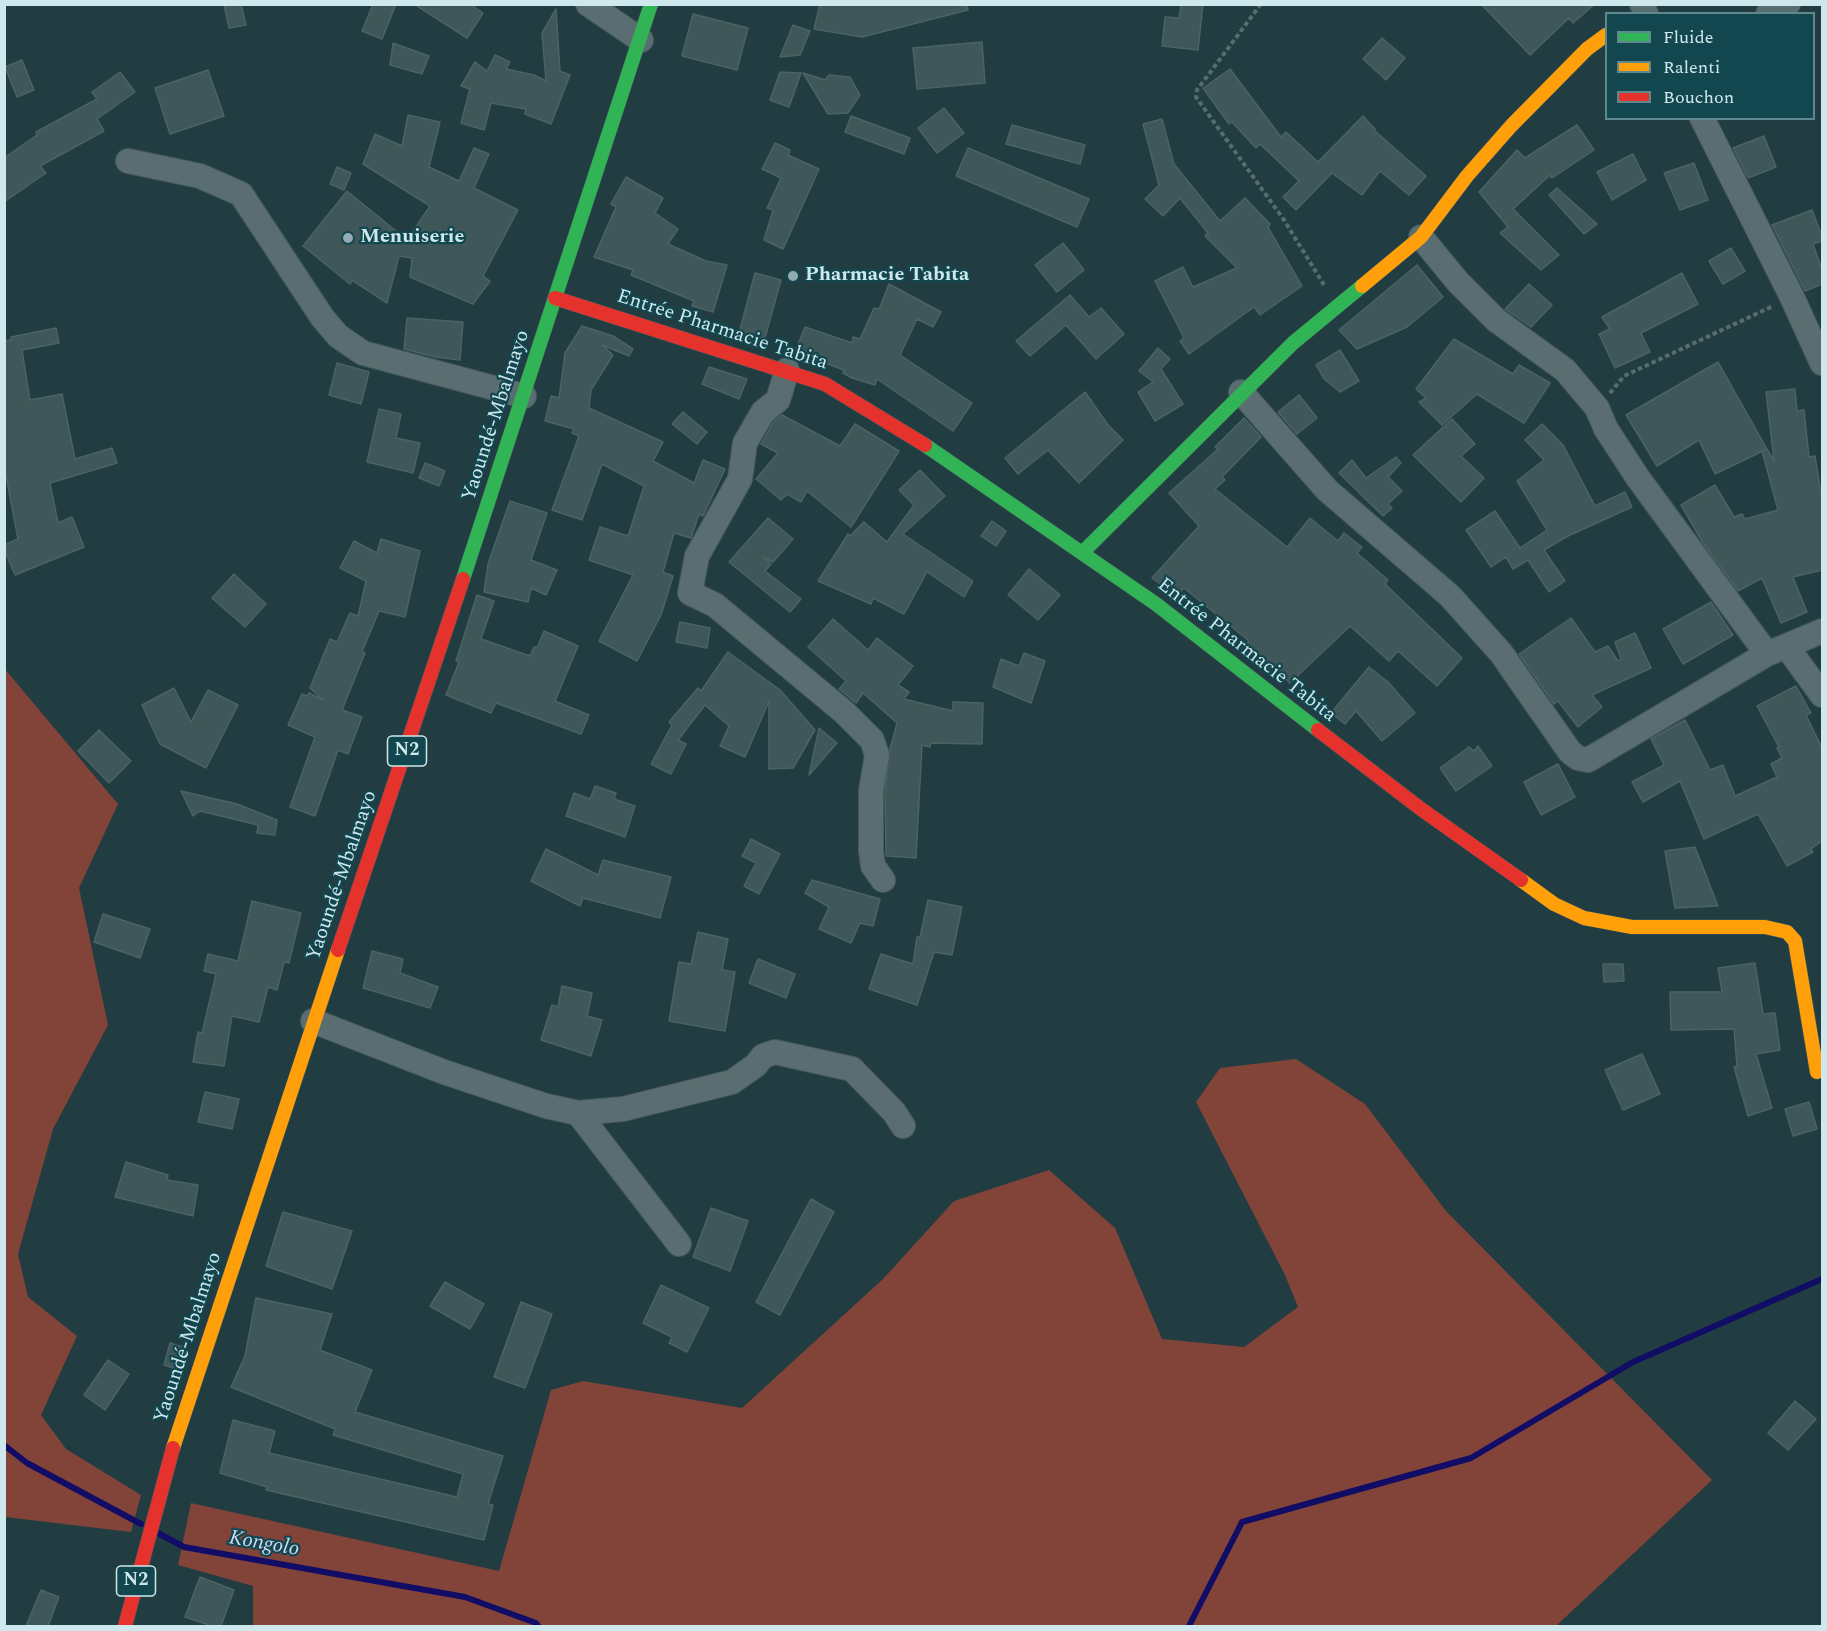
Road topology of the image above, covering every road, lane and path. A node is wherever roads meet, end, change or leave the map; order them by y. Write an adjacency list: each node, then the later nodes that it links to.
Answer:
1 (588, 4): 7 (street)
2 (651, 4): 7 (main road, Yaoundé-Mbalmayo / N2)
3 (1261, 4): 13 (path)
4 (1788, 4): 5 (street)
5 (1772, 12)
6 (1605, 36): 10 (main road)
7 (641, 40): 12 (main road, Yaoundé-Mbalmayo / N2)
8 (1703, 120): 11 (street)
9 (128, 161): 17 (street)
10 (1421, 237): 13 (main road); 18 (street)
11 (1792, 297): 14 (street); 18 (path)
12 (555, 298): 15 (main road, Entrée Pharmacie Tabita); 17 (main road, Yaoundé-Mbalmayo / N2)
13 (1337, 306): 16 (main road)
14 (1822, 363)
15 (787, 370): 19 (main road, Entrée Pharmacie Tabita); 23 (street)
16 (1240, 393): 19 (main road); 21 (street)
17 (524, 396): 24 (main road, Yaoundé-Mbalmayo / N2)
18 (1597, 408): 21 (street)
19 (1082, 553): 25 (main road, Entrée Pharmacie Tabita)
20 (1822, 631): 21 (street)
21 (1777, 650): 22 (street)
22 (1822, 695)
23 (883, 880)
24 (313, 1022): 26 (street); 29 (main road, Yaoundé-Mbalmayo / N2)
25 (1817, 1072)
26 (578, 1113): 27 (street); 28 (street)
27 (903, 1126)
28 (679, 1244)
29 (125, 1626)

